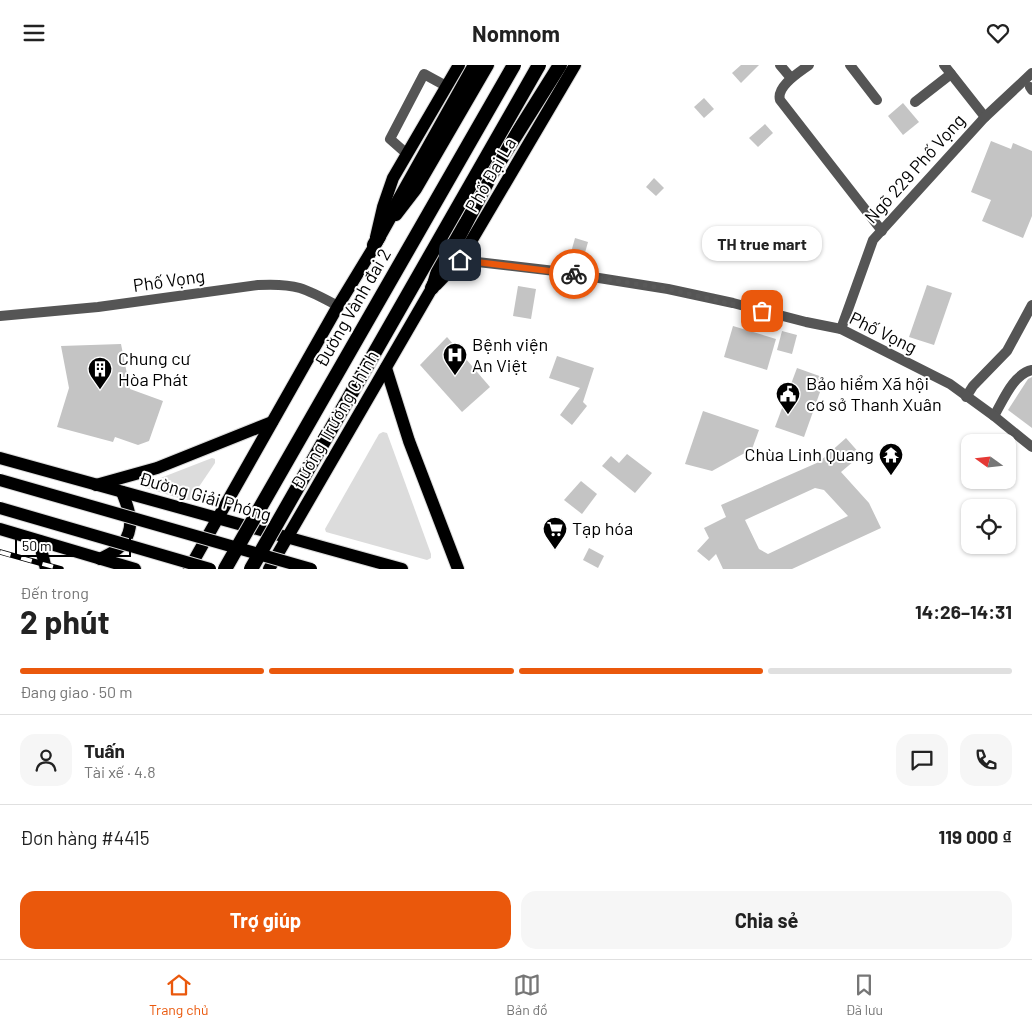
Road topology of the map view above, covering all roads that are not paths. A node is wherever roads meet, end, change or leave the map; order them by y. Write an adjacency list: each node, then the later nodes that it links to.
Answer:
1 (458, 65): 16 (main road)
2 (475, 65): 22 (highway)
3 (488, 65): 22 (main road)
4 (514, 65): 49 (highway, Đường Vành đai 2, bridge)
5 (539, 65): 50 (highway, bridge)
6 (543, 65): 24 (main road, Phố Đại La)
7 (560, 65): 24 (highway)
8 (575, 65): 23 (main road, Phố Đại La)
9 (780, 65): 15 (street)
10 (809, 65): 15 (street)
11 (850, 65): 17 (street)
12 (944, 65): 14 (street, Ngõ 229 Phố Vọng)
13 (1032, 73): 19 (street, Ngõ 229 Phố Vọng)
14 (951, 74): 18 (street); 19 (street, Ngõ 229 Phố Vọng)
15 (791, 78): 21 (street)
16 (446, 86): 20 (main road); 20 (street)
17 (877, 100)
18 (915, 102)
19 (985, 117): 21 (street, Ngõ 229 Phố Vọng)
20 (407, 154): 22 (main road)
21 (882, 231): 28 (street, Ngõ 229 Phố Vọng)
22 (374, 245): 26 (main road)
23 (460, 260): 24 (main road, Phố Đại La); 28 (street, Phố Vọng)
24 (432, 288): 29 (main road, Đường Trường Chinh)
25 (1032, 305): 31 (street)
26 (338, 306): 27 (street, Phố Vọng); 33 (main road)
27 (0, 316)
28 (841, 329): 31 (street, Phố Vọng)
29 (386, 368): 42 (main road, Đường Trường Chinh); 54 (main road)
30 (1032, 370): 32 (street)
31 (966, 397): 32 (street, Phố Vọng)
32 (994, 416): 34 (street, Phố Vọng)
33 (272, 422): 37 (main road); 40 (main road)
34 (1032, 447)
35 (0, 458): 37 (main road, Đường Giải Phóng)
36 (0, 480): 52 (main road, bridge)
37 (96, 485): 38 (main road, Đường Giải Phóng)
38 (122, 492): 40 (main road, Đường Giải Phóng); 44 (main road)
39 (0, 508): 48 (main road, bridge)
40 (218, 518): 42 (main road, Đường Giải Phóng); 47 (main road)
41 (0, 529): 43 (main road)
42 (287, 538): 51 (main road, Đường Trường Chinh); 53 (main road, Đường Giải Phóng)
43 (39, 541): 44 (main road); 45 (main road)
44 (100, 559): 46 (main road)
45 (46, 569)
46 (135, 569)
47 (189, 569)
48 (210, 569)
49 (225, 569)
50 (250, 569)
51 (269, 569)
52 (310, 569)
53 (402, 569)
54 (458, 569)

